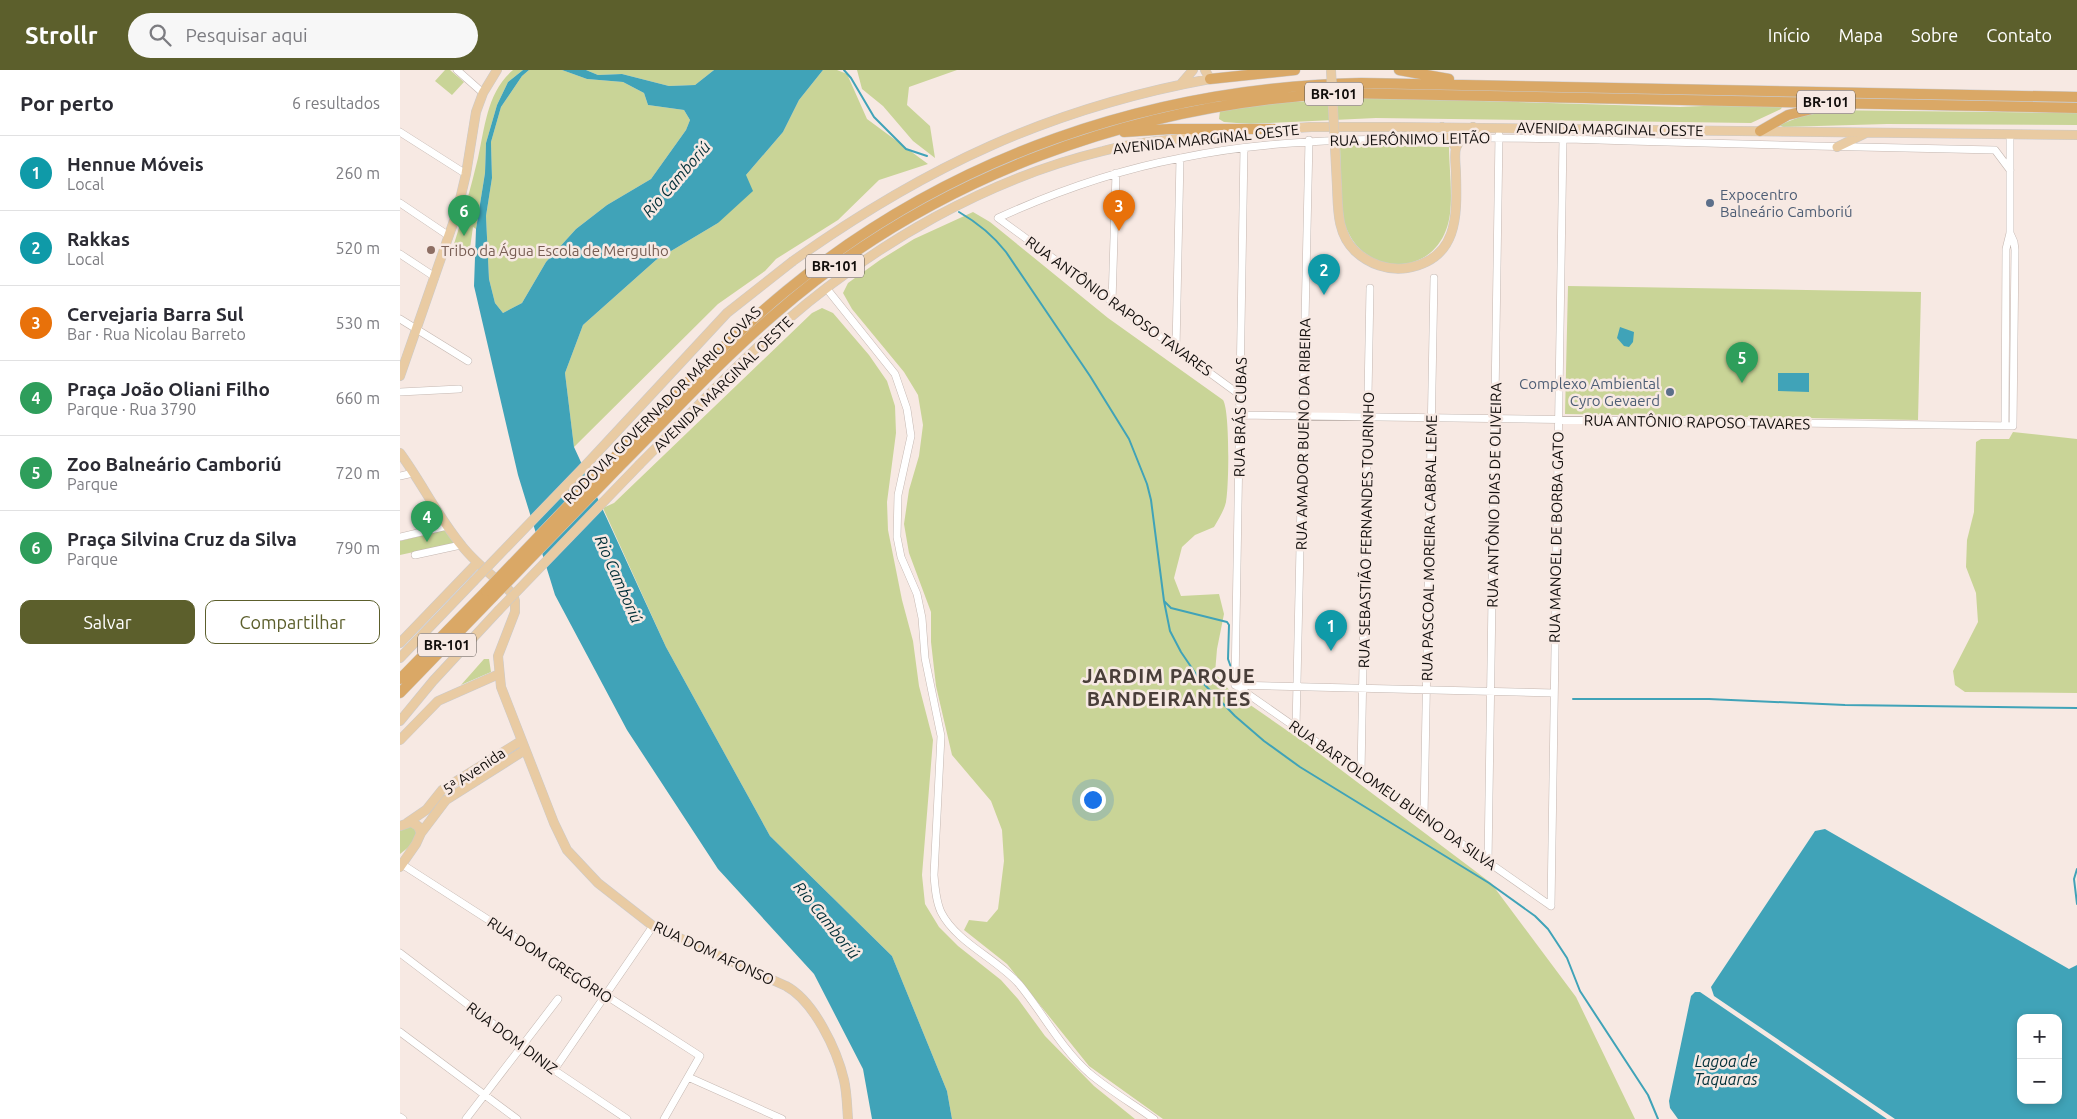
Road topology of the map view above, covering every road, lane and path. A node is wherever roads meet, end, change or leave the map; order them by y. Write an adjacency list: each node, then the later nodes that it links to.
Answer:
1 (457, 70): 10 (street)
2 (497, 70): 10 (main road)
3 (1193, 70): 8 (main road)
4 (1295, 70): 7 (highway)
5 (1331, 70): 33 (main road, bridge)
6 (1399, 70): 9 (highway)
7 (1207, 74): 8 (main road)
8 (1180, 84): 72 (main road, bridge)
9 (1474, 84): 11 (highway, RODOVIA GOVERNADOR MÁRIO COVAS / BR-101); 62 (highway, RODOVIA GOVERNADOR MÁRIO COVAS / BR-101)
10 (484, 93): 37 (main road)
11 (2077, 97)
12 (1838, 102): 13 (highway, RODOVIA GOVERNADOR MÁRIO COVAS / BR-101); 20 (highway); 23 (highway, RODOVIA GOVERNADOR MÁRIO COVAS / BR-101)
13 (2077, 108)
14 (1442, 127): 15 (main road, AVENIDA MARGINAL OESTE); 19 (main road, AVENIDA MARGINAL OESTE); 26 (main road)
15 (1473, 128): 16 (main road, AVENIDA MARGINAL OESTE); 27 (main road)
16 (1499, 128): 17 (main road, AVENIDA MARGINAL OESTE); 28 (street, RUA ANTÔNIO DIAS DE OLIVEIRA)
17 (1514, 128): 18 (main road, AVENIDA MARGINAL OESTE); 28 (street)
18 (1539, 128): 20 (main road, AVENIDA MARGINAL OESTE); 29 (street)
19 (1274, 129): 23 (highway); 45 (main road, AVENIDA MARGINAL OESTE)
20 (1760, 131): 22 (main road, AVENIDA MARGINAL OESTE)
21 (400, 132): 37 (street)
22 (1869, 132): 24 (main road, AVENIDA MARGINAL OESTE); 31 (main road)
23 (1098, 134): 62 (highway, RODOVIA GOVERNADOR MÁRIO COVAS / BR-101)
24 (2010, 134): 25 (main road, AVENIDA MARGINAL OESTE); 35 (street)
25 (2077, 135)
26 (1449, 138): 27 (street, RUA JERÔNIMO LEITÃO); 30 (street, RUA JERÔNIMO LEITÃO); 33 (main road)
27 (1462, 138): 28 (street, RUA JERÔNIMO LEITÃO); 33 (main road)
28 (1502, 138): 29 (street, RUA JERÔNIMO LEITÃO); 59 (street, RUA ANTÔNIO DIAS DE OLIVEIRA)
29 (1563, 139): 31 (street, RUA JERÔNIMO LEITÃO); 60 (street, RUA MANOEL DE BORBA GATO)
30 (1309, 140): 32 (street, RUA JERÔNIMO LEITÃO); 56 (street, RUA AMADOR BUENO DA RIBEIRA)
31 (1836, 147): 35 (street, RUA JERÔNIMO LEITÃO)
32 (1244, 148): 34 (street, RUA JERÔNIMO LEITÃO); 54 (street, RUA BRÁS CUBAS)
33 (1456, 148)
34 (1180, 158): 36 (street, RUA JERÔNIMO LEITÃO); 49 (street)
35 (2010, 170): 60 (street, RUA ANTÔNIO RAPOSO TAVARES)
36 (1116, 173): 39 (street, RUA JERÔNIMO LEITÃO); 46 (street)
37 (466, 174): 40 (main road)
38 (400, 203): 40 (street)
39 (998, 218): 46 (street, RUA ANTÔNIO RAPOSO TAVARES)
40 (449, 236): 42 (main road)
41 (400, 254): 42 (street)
42 (435, 276): 48 (main road)
43 (1434, 278): 58 (street, RUA PASCOAL MOREIRA CABRAL LEME)
44 (1370, 288): 57 (street, RUA SEBASTIÃO FERNANDES TOURINHO)
45 (827, 289): 82 (main road, AVENIDA MARGINAL OESTE, bridge); 109 (street)
46 (1112, 302): 49 (street, RUA ANTÔNIO RAPOSO TAVARES)
47 (400, 319): 48 (street)
48 (417, 330): 50 (street); 51 (main road)
49 (1176, 348): 54 (street, RUA ANTÔNIO RAPOSO TAVARES)
50 (468, 362)
51 (400, 376)
52 (459, 389): 53 (street)
53 (400, 392)
54 (1240, 395): 55 (street, RUA BRÁS CUBAS)
55 (1240, 415): 56 (street, RUA ANTÔNIO RAPOSO TAVARES); 75 (street, RUA BRÁS CUBAS)
56 (1303, 416): 57 (street, RUA ANTÔNIO RAPOSO TAVARES); 76 (street, RUA AMADOR BUENO DA RIBEIRA)
57 (1368, 417): 58 (street, RUA ANTÔNIO RAPOSO TAVARES); 77 (street, RUA SEBASTIÃO FERNANDES TOURINHO)
58 (1431, 418): 59 (street, RUA ANTÔNIO RAPOSO TAVARES); 78 (street, RUA PASCOAL MOREIRA CABRAL LEME)
59 (1495, 419): 60 (street, RUA ANTÔNIO RAPOSO TAVARES); 79 (street, RUA ANTÔNIO DIAS DE OLIVEIRA)
60 (1558, 420): 81 (street, RUA MANOEL DE BORBA GATO)
61 (400, 453): 63 (main road, RUA DOM AFONSO)
62 (615, 465): 70 (highway, RODOVIA GOVERNADOR MÁRIO COVAS / BR-101, bridge)
63 (414, 473): 64 (street); 65 (main road, RUA DOM AFONSO)
64 (400, 476)
65 (446, 526): 66 (street); 67 (main road, RUA DOM AFONSO)
66 (400, 537)
67 (462, 545): 68 (street); 69 (main road, RUA DOM AFONSO)
68 (415, 555)
69 (477, 563): 71 (main road); 73 (main road, RUA DOM AFONSO)
70 (490, 594): 74 (highway, RODOVIA GOVERNADOR MÁRIO COVAS / BR-101); 80 (highway, RODOVIA GOVERNADOR MÁRIO COVAS / BR-101)
71 (400, 642)
72 (400, 658)
73 (499, 674): 84 (main road); 85 (main road, RUA DOM AFONSO)
74 (400, 679)
75 (1235, 685): 76 (street); 83 (street, RUA BARTOLOMEU BUENO DA SILVA)
76 (1297, 687): 77 (street); 83 (street, RUA AMADOR BUENO DA RIBEIRA)
77 (1362, 688): 78 (street); 87 (street, RUA SEBASTIÃO FERNANDES TOURINHO)
78 (1426, 690): 79 (street); 88 (street, RUA PASCOAL MOREIRA CABRAL LEME)
79 (1491, 692): 81 (street); 91 (street, RUA ANTÔNIO DIAS DE OLIVEIRA)
80 (400, 693)
81 (1554, 693): 93 (street, RUA MANOEL DE BORBA GATO)
82 (400, 721)
83 (1296, 728): 87 (street, RUA BARTOLOMEU BUENO DA SILVA)
84 (400, 740)
85 (521, 740): 86 (main road, RUA DOM AFONSO); 89 (main road, 5ª Avenida)
86 (525, 750): 90 (main road, 5ª Avenida); 94 (main road, RUA DOM AFONSO)
87 (1361, 773): 88 (street, RUA BARTOLOMEU BUENO DA SILVA)
88 (1424, 817): 91 (street, RUA BARTOLOMEU BUENO DA SILVA)
89 (403, 825): 90 (main road)
90 (421, 833): 92 (main road, 5ª Avenida)
91 (1488, 862): 93 (street, RUA BARTOLOMEU BUENO DA SILVA)
92 (402, 863): 96 (street, RUA DOM GREGÓRIO)
93 (1551, 906)
94 (653, 926): 96 (street); 108 (main road, RUA DOM AFONSO)
95 (400, 953): 99 (street, RUA DOM DINIZ)
96 (605, 995): 100 (street); 101 (street, RUA DOM GREGÓRIO)
97 (558, 999): 99 (street)
98 (400, 1032): 102 (street)
99 (522, 1046): 100 (street, RUA DOM DINIZ); 102 (street)
100 (554, 1070): 105 (street, RUA DOM DINIZ)
101 (688, 1077): 106 (street); 107 (street)
102 (485, 1095): 103 (street); 104 (street)
103 (466, 1119)
104 (517, 1119)
105 (627, 1119)
106 (664, 1119)
107 (782, 1119)
108 (848, 1119)
109 (1154, 1119)

